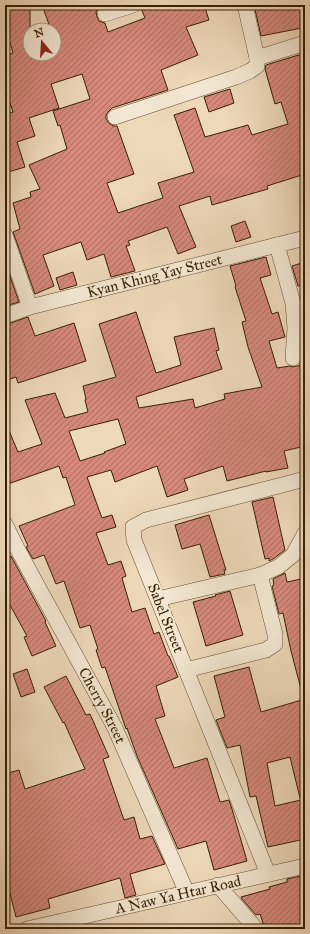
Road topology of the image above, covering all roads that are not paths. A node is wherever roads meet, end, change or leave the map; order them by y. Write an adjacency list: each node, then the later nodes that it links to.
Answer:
1 (133, 5): 3 (street)
2 (245, 5): 5 (street)
3 (106, 14)
4 (305, 44): 5 (street)
5 (257, 58): 6 (street)
6 (115, 117)
7 (5, 235): 10 (street)
8 (305, 238): 9 (street, Kyan Khing Yay Street)
9 (277, 245): 10 (street, Kyan Khing Yay Street); 12 (street)
10 (30, 307): 11 (street, Kyan Khing Yay Street)
11 (5, 316)
12 (293, 358)
13 (305, 479): 18 (street, Sabel Street)
14 (5, 524): 16 (street, Cherry Street)
15 (305, 534): 17 (street)
16 (11, 552): 23 (street, Cherry Street)
17 (260, 575): 18 (street); 19 (street)
18 (158, 599): 19 (street, Sabel Street)
19 (186, 670): 21 (street, Sabel Street)
20 (305, 866): 21 (street, A Naw Ya Htar Road)
21 (268, 874): 22 (street, A Naw Ya Htar Road)
22 (218, 885): 23 (street, A Naw Ya Htar Road); 25 (street)
23 (187, 893): 24 (street, A Naw Ya Htar Road)
24 (27, 929)
25 (256, 929)

